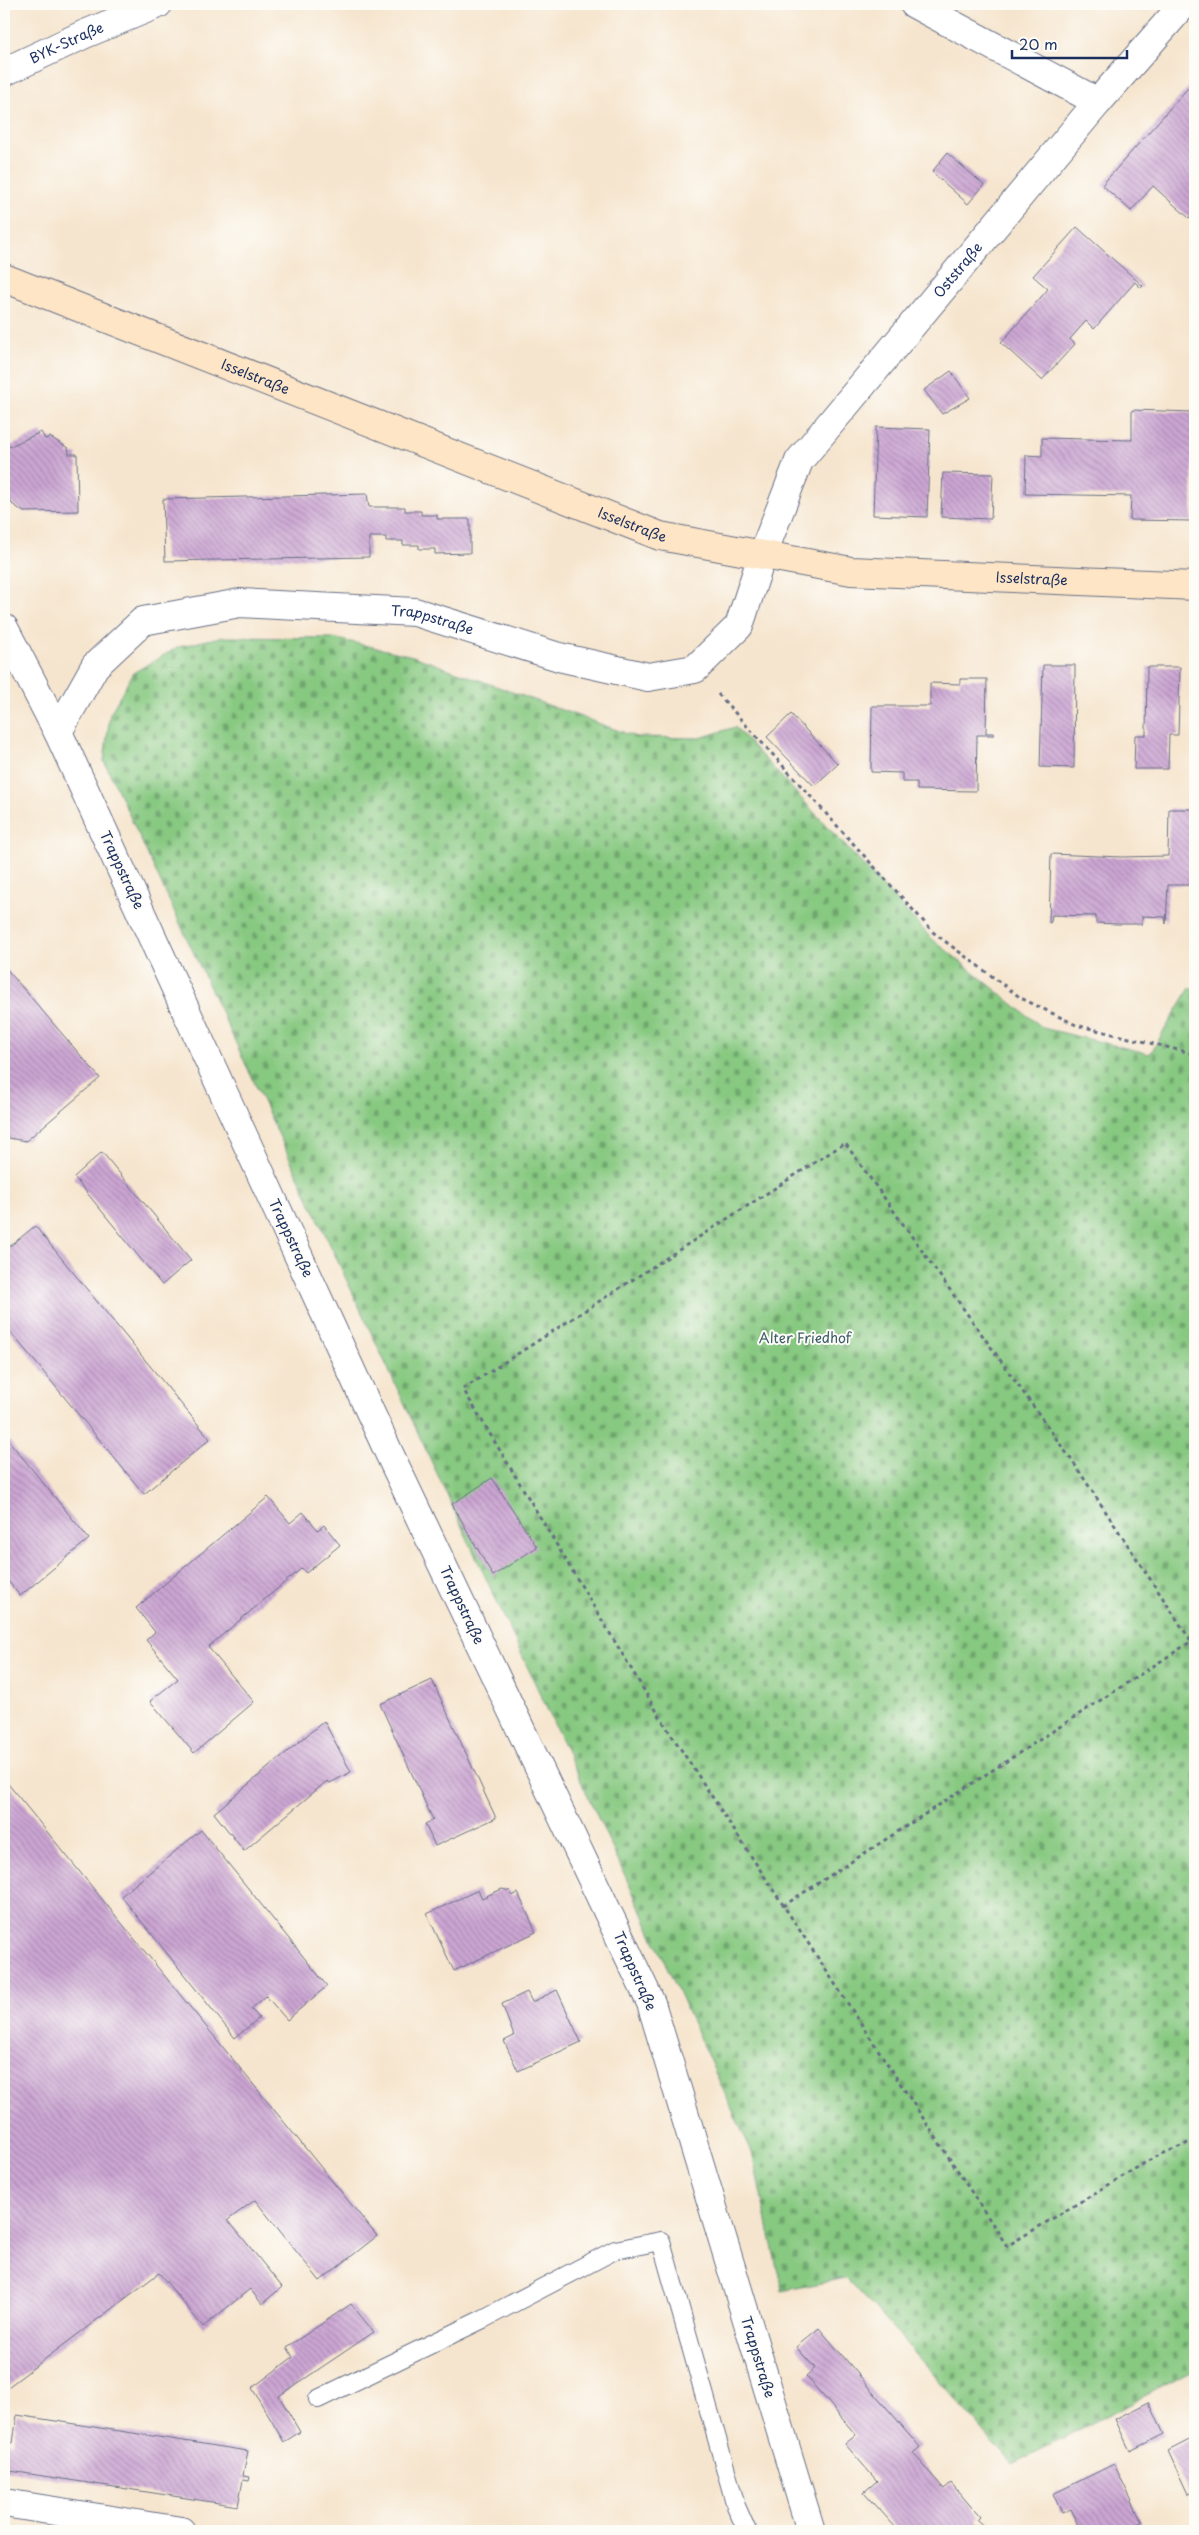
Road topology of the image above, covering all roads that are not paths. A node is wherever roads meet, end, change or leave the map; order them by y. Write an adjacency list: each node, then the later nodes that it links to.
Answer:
1 (158, 4): 4 (street, BYK-Straße)
2 (914, 4): 5 (street)
3 (1184, 4): 5 (street, Oststraße)
4 (4, 72)
5 (1098, 102): 7 (street, Oststraße)
6 (4, 278): 7 (main road, Isselstraße)
7 (762, 556): 8 (main road, Isselstraße); 10 (street, Trappstraße)
8 (1195, 586)
9 (4, 628): 10 (street)
10 (58, 732): 15 (street, Trappstraße)
11 (318, 2399): 14 (lane)
12 (4, 2503): 13 (street)
13 (181, 2531)
14 (747, 2531)
15 (811, 2531)

